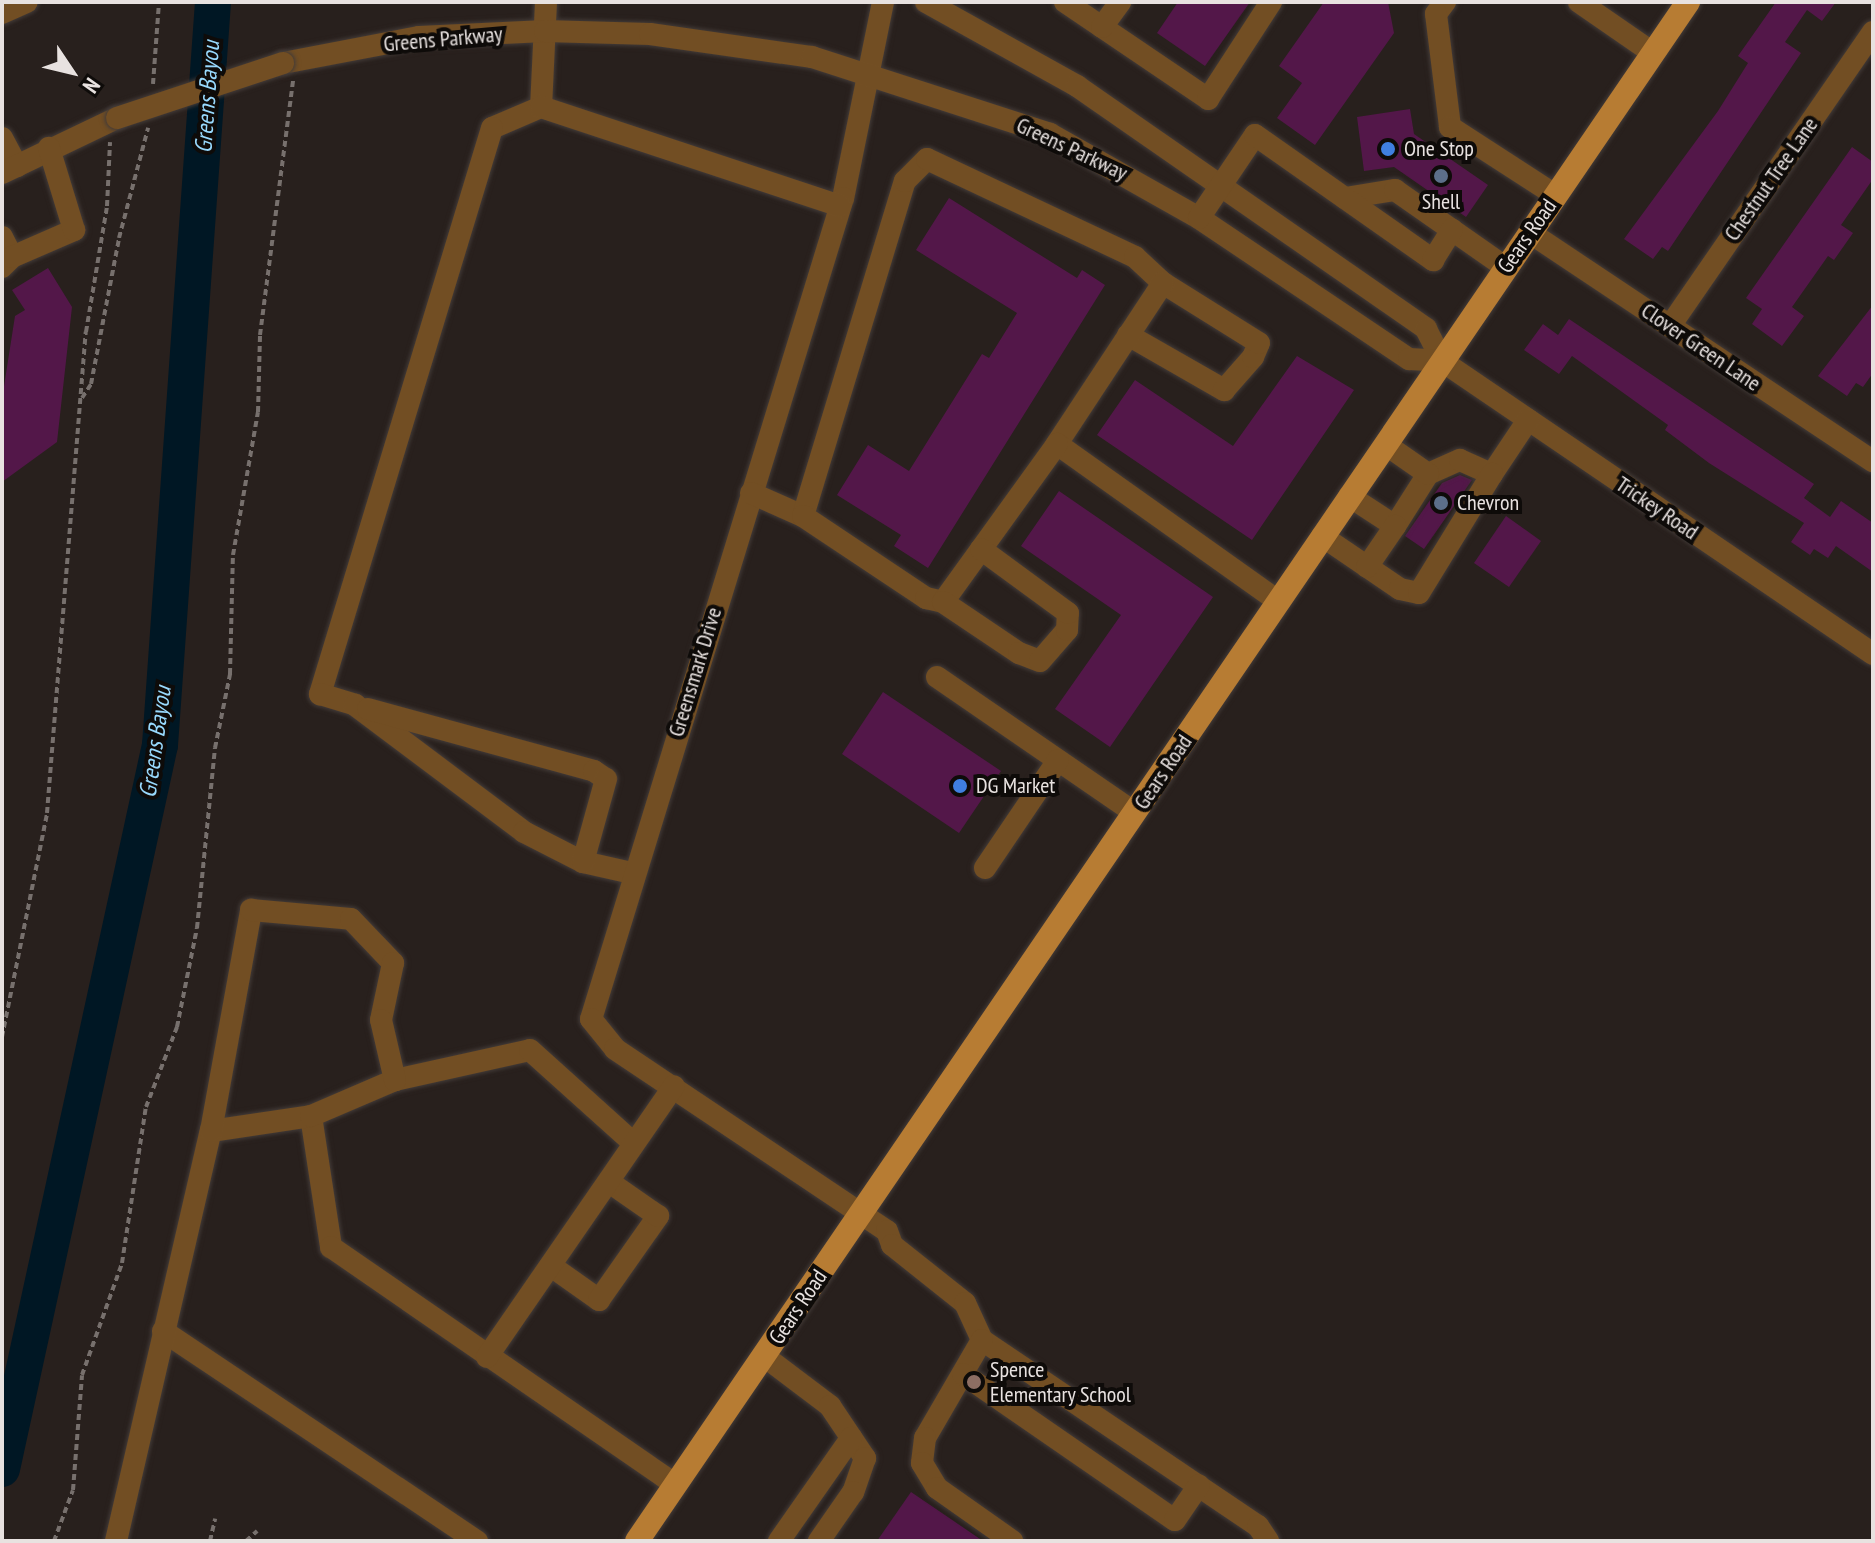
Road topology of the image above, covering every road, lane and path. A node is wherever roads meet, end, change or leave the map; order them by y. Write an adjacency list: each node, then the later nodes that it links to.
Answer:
1 (27, 2): 12 (street)
2 (159, 2): 19 (path)
3 (546, 2): 14 (street)
4 (883, 2): 18 (street, Greensmark Drive)
5 (926, 2): 26 (street, Greens Parkway)
6 (1065, 2): 13 (street)
7 (1120, 2): 13 (street)
8 (1271, 2): 13 (street)
9 (1445, 2): 27 (street)
10 (1579, 2): 16 (street)
11 (1688, 2): 16 (main road, Gears Road)
12 (2, 13)
13 (1102, 27)
14 (545, 31): 17 (street, Greens Parkway); 18 (street, Greens Parkway); 20 (street)
15 (1873, 32): 36 (street, Chestnut Tree Lane)
16 (1653, 53): 27 (main road, Gears Road)
17 (292, 61): 22 (street, Greens Parkway, bridge); 82 (path)
18 (868, 74): 29 (street, Greensmark Drive); 30 (street, Greens Parkway)
19 (152, 92)
20 (541, 107): 29 (street); 57 (street)
21 (149, 120): 39 (path)
22 (112, 121): 24 (street, Greens Parkway); 39 (path)
23 (2, 138): 25 (street)
24 (49, 148): 25 (street, Greens Parkway); 33 (street)
25 (9, 169)
26 (1221, 187): 28 (street); 30 (street); 38 (street, Greens Parkway)
27 (1555, 195): 32 (main road, Gears Road)
28 (1345, 198): 31 (street); 31 (street)
29 (840, 206): 46 (street, Greensmark Drive)
30 (1199, 218): 38 (street, Greens Parkway)
31 (1452, 230): 34 (street)
32 (1529, 232): 34 (main road, Gears Road); 36 (street, Clover Green Lane)
33 (5, 254)
34 (1505, 267): 38 (main road, Gears Road)
35 (1163, 283): 37 (street); 37 (street); 48 (street)
36 (1670, 326): 43 (street, Clover Green Lane)
37 (1128, 335): 41 (street)
38 (1442, 361): 40 (street, Trickey Road); 42 (main road, Gears Road)
39 (81, 400): 63 (path)
40 (1528, 420): 45 (street); 55 (street, Trickey Road)
41 (1057, 444): 51 (street); 53 (street)
42 (1385, 444): 44 (street); 47 (main road, Gears Road)
43 (1872, 459)
44 (1428, 474): 45 (street); 49 (street)
45 (1492, 474): 52 (street)
46 (751, 493): 48 (street); 62 (street, Greensmark Drive)
47 (1349, 496): 49 (street); 50 (main road, Gears Road)
48 (803, 516): 54 (street)
49 (1395, 526): 52 (street)
50 (1322, 536): 52 (street); 53 (main road, Gears Road)
51 (981, 549): 54 (street); 54 (street)
52 (1367, 567)
53 (1278, 601): 59 (main road, Gears Road)
54 (943, 602)
55 (1873, 654)
56 (937, 677): 58 (street)
57 (355, 705): 60 (street); 60 (street)
58 (1058, 760): 59 (street); 61 (street)
59 (1135, 813): 70 (main road, Gears Road)
60 (583, 862): 62 (street)
61 (985, 868)
62 (632, 873): 65 (street, Greensmark Drive)
63 (2, 1037)
64 (395, 1080): 66 (street); 67 (street); 68 (street)
65 (674, 1086): 68 (street); 70 (street, Greensmark Drive)
66 (311, 1116): 67 (street); 75 (street)
67 (211, 1131): 72 (street)
68 (632, 1142): 69 (street)
69 (609, 1182): 71 (street); 71 (street)
70 (862, 1213): 73 (street, Greensmark Drive); 74 (main road, Gears Road)
71 (551, 1266): 75 (street)
72 (163, 1331): 83 (street); 86 (street)
73 (982, 1340): 76 (street); 79 (street)
74 (764, 1356): 77 (street); 78 (main road, Gears Road)
75 (487, 1357): 78 (street)
76 (963, 1374): 79 (street); 90 (street)
77 (851, 1438): 88 (street); 89 (street)
78 (676, 1485): 87 (main road, Gears Road)
79 (1199, 1485): 91 (street)
80 (215, 1519): 84 (path)
81 (257, 1531): 85 (path)
82 (54, 1541)
83 (116, 1541)
84 (210, 1541)
85 (246, 1541)
86 (477, 1541)
87 (637, 1541)
88 (779, 1541)
89 (819, 1541)
90 (1012, 1541)
91 (1268, 1541)

